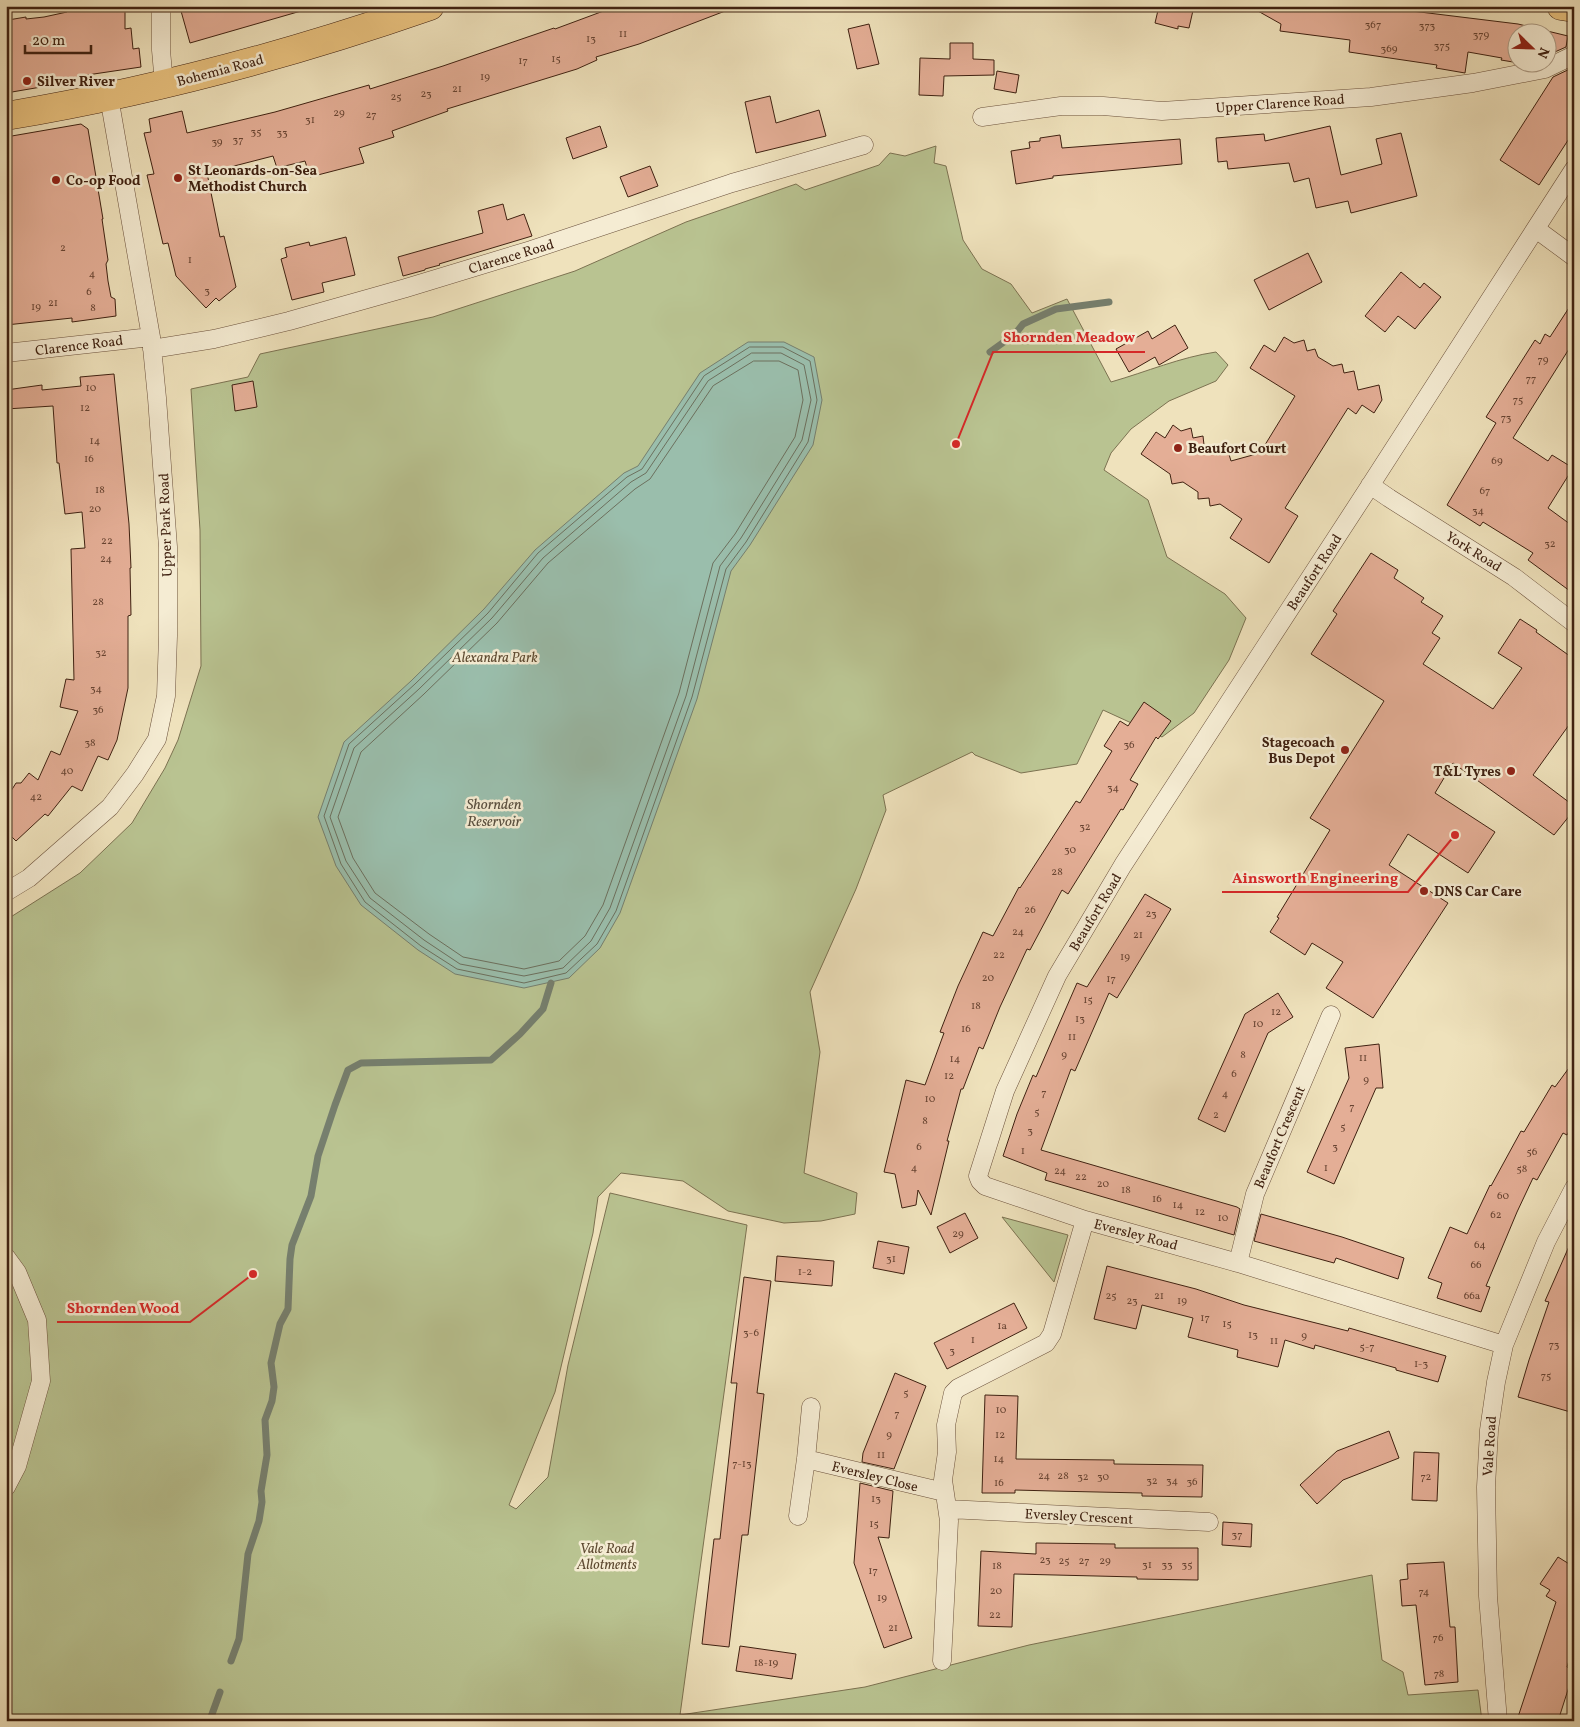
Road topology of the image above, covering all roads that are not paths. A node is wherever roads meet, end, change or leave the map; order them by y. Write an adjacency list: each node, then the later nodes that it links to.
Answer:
1 (161, 6): 6 (street)
2 (430, 6): 6 (highway, Bohemia Road)
3 (1561, 6): 4 (highway)
4 (1574, 8)
5 (1574, 56): 9 (street, Upper Clarence Road)
6 (164, 84): 7 (highway, Bohemia Road)
7 (109, 97): 8 (highway, Bohemia Road); 14 (street, Upper Park Road)
8 (6, 116)
9 (982, 117)
10 (864, 145): 14 (street, Clarence Road)
11 (1574, 169): 12 (street, Beaufort Road)
12 (1536, 229): 13 (street); 16 (street, Beaufort Road)
13 (1574, 257)
14 (152, 343): 15 (street, Clarence Road); 18 (street, Upper Park Road)
15 (6, 353)
16 (1370, 485): 17 (street, York Road); 19 (street, Beaufort Road)
17 (1574, 623)
18 (6, 892)
19 (1057, 976): 22 (street, Eversley Road)
20 (1331, 1015): 24 (street, Beaufort Crescent)
21 (1574, 1188): 25 (street, Vale Road)
22 (1085, 1220): 24 (street, Eversley Road); 29 (street)
23 (6, 1257): 28 (street)
24 (1238, 1263): 25 (street, Eversley Road)
25 (1504, 1345): 34 (street, Vale Road)
26 (811, 1407): 27 (street)
27 (806, 1459): 29 (street, Eversley Close); 31 (street)
28 (6, 1487)
29 (944, 1492): 30 (street)
30 (948, 1509): 32 (street, Eversley Crescent); 33 (street)
31 (798, 1516)
32 (1209, 1522)
33 (942, 1661)
34 (1498, 1721)

